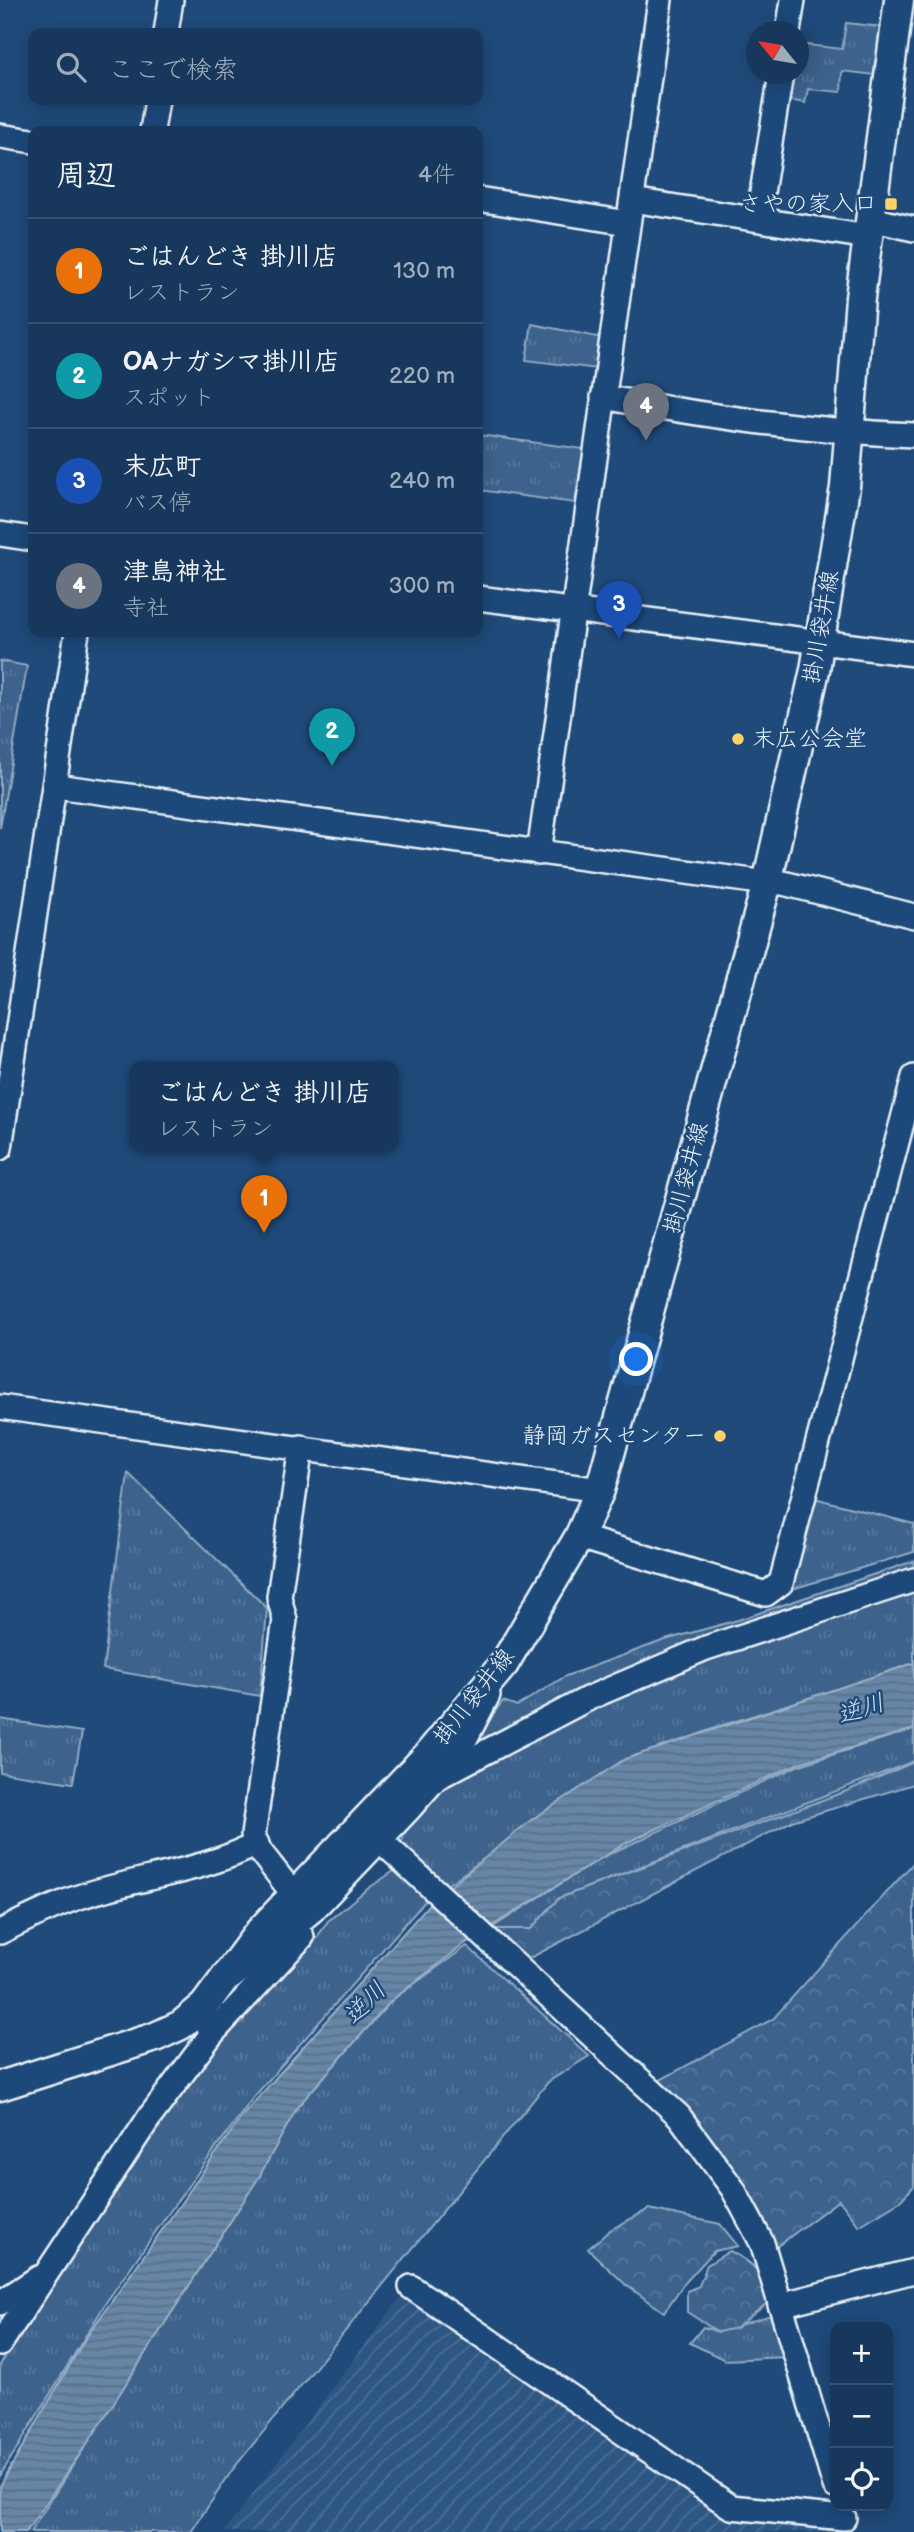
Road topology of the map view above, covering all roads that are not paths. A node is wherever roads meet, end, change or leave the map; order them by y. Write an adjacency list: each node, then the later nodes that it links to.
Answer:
1 (171, 0): 6 (street)
2 (660, 0): 13 (street)
3 (793, 0): 5 (street)
4 (899, 0): 16 (main road, 掛川袋井線)
5 (790, 21)
6 (167, 28)
7 (779, 84): 14 (street)
8 (156, 105): 9 (street)
9 (153, 126)
10 (0, 136): 11 (street)
11 (28, 140)
12 (483, 200): 15 (street)
13 (632, 200): 14 (street); 15 (street)
14 (758, 218): 16 (street)
15 (628, 223): 18 (street)
16 (870, 228): 17 (street); 19 (main road, 掛川袋井線)
17 (914, 229)
18 (603, 397): 19 (street); 24 (street)
19 (849, 433): 20 (street); 26 (main road, 掛川袋井線)
20 (914, 435)
21 (0, 534): 22 (street)
22 (28, 538)
23 (483, 599): 24 (street)
24 (574, 610): 26 (street); 29 (street)
25 (76, 637): 28 (street)
26 (820, 642): 27 (street); 30 (main road, 掛川袋井線)
27 (914, 654)
28 (55, 786): 29 (street); 33 (street)
29 (539, 853): 30 (street)
30 (767, 883): 31 (street); 36 (main road, 掛川袋井線)
31 (914, 916)
32 (914, 1077): 37 (street)
33 (0, 1148)
34 (0, 1407): 35 (street)
35 (301, 1447): 36 (street); 41 (street)
36 (600, 1490): 37 (main road, 掛川袋井線)
37 (579, 1537): 39 (main road, 掛川袋井線)
38 (914, 1580): 40 (street)
39 (504, 1664): 40 (street); 43 (main road, 掛川袋井線)
40 (436, 1778): 42 (street)
41 (257, 1844): 43 (street); 44 (street)
42 (387, 1846): 43 (street); 52 (street)
43 (303, 1903): 45 (main road, 掛川袋井線); 46 (street)
44 (0, 1933)
45 (210, 1998): 46 (street); 47 (main road, 掛川袋井線)
46 (211, 2035): 49 (street)
47 (0, 2085)
48 (914, 2271): 52 (street)
49 (48, 2272): 51 (street); 53 (street)
50 (411, 2287): 55 (street)
51 (0, 2303)
52 (780, 2305): 54 (street)
53 (0, 2344)
54 (830, 2470)
55 (844, 2519)

